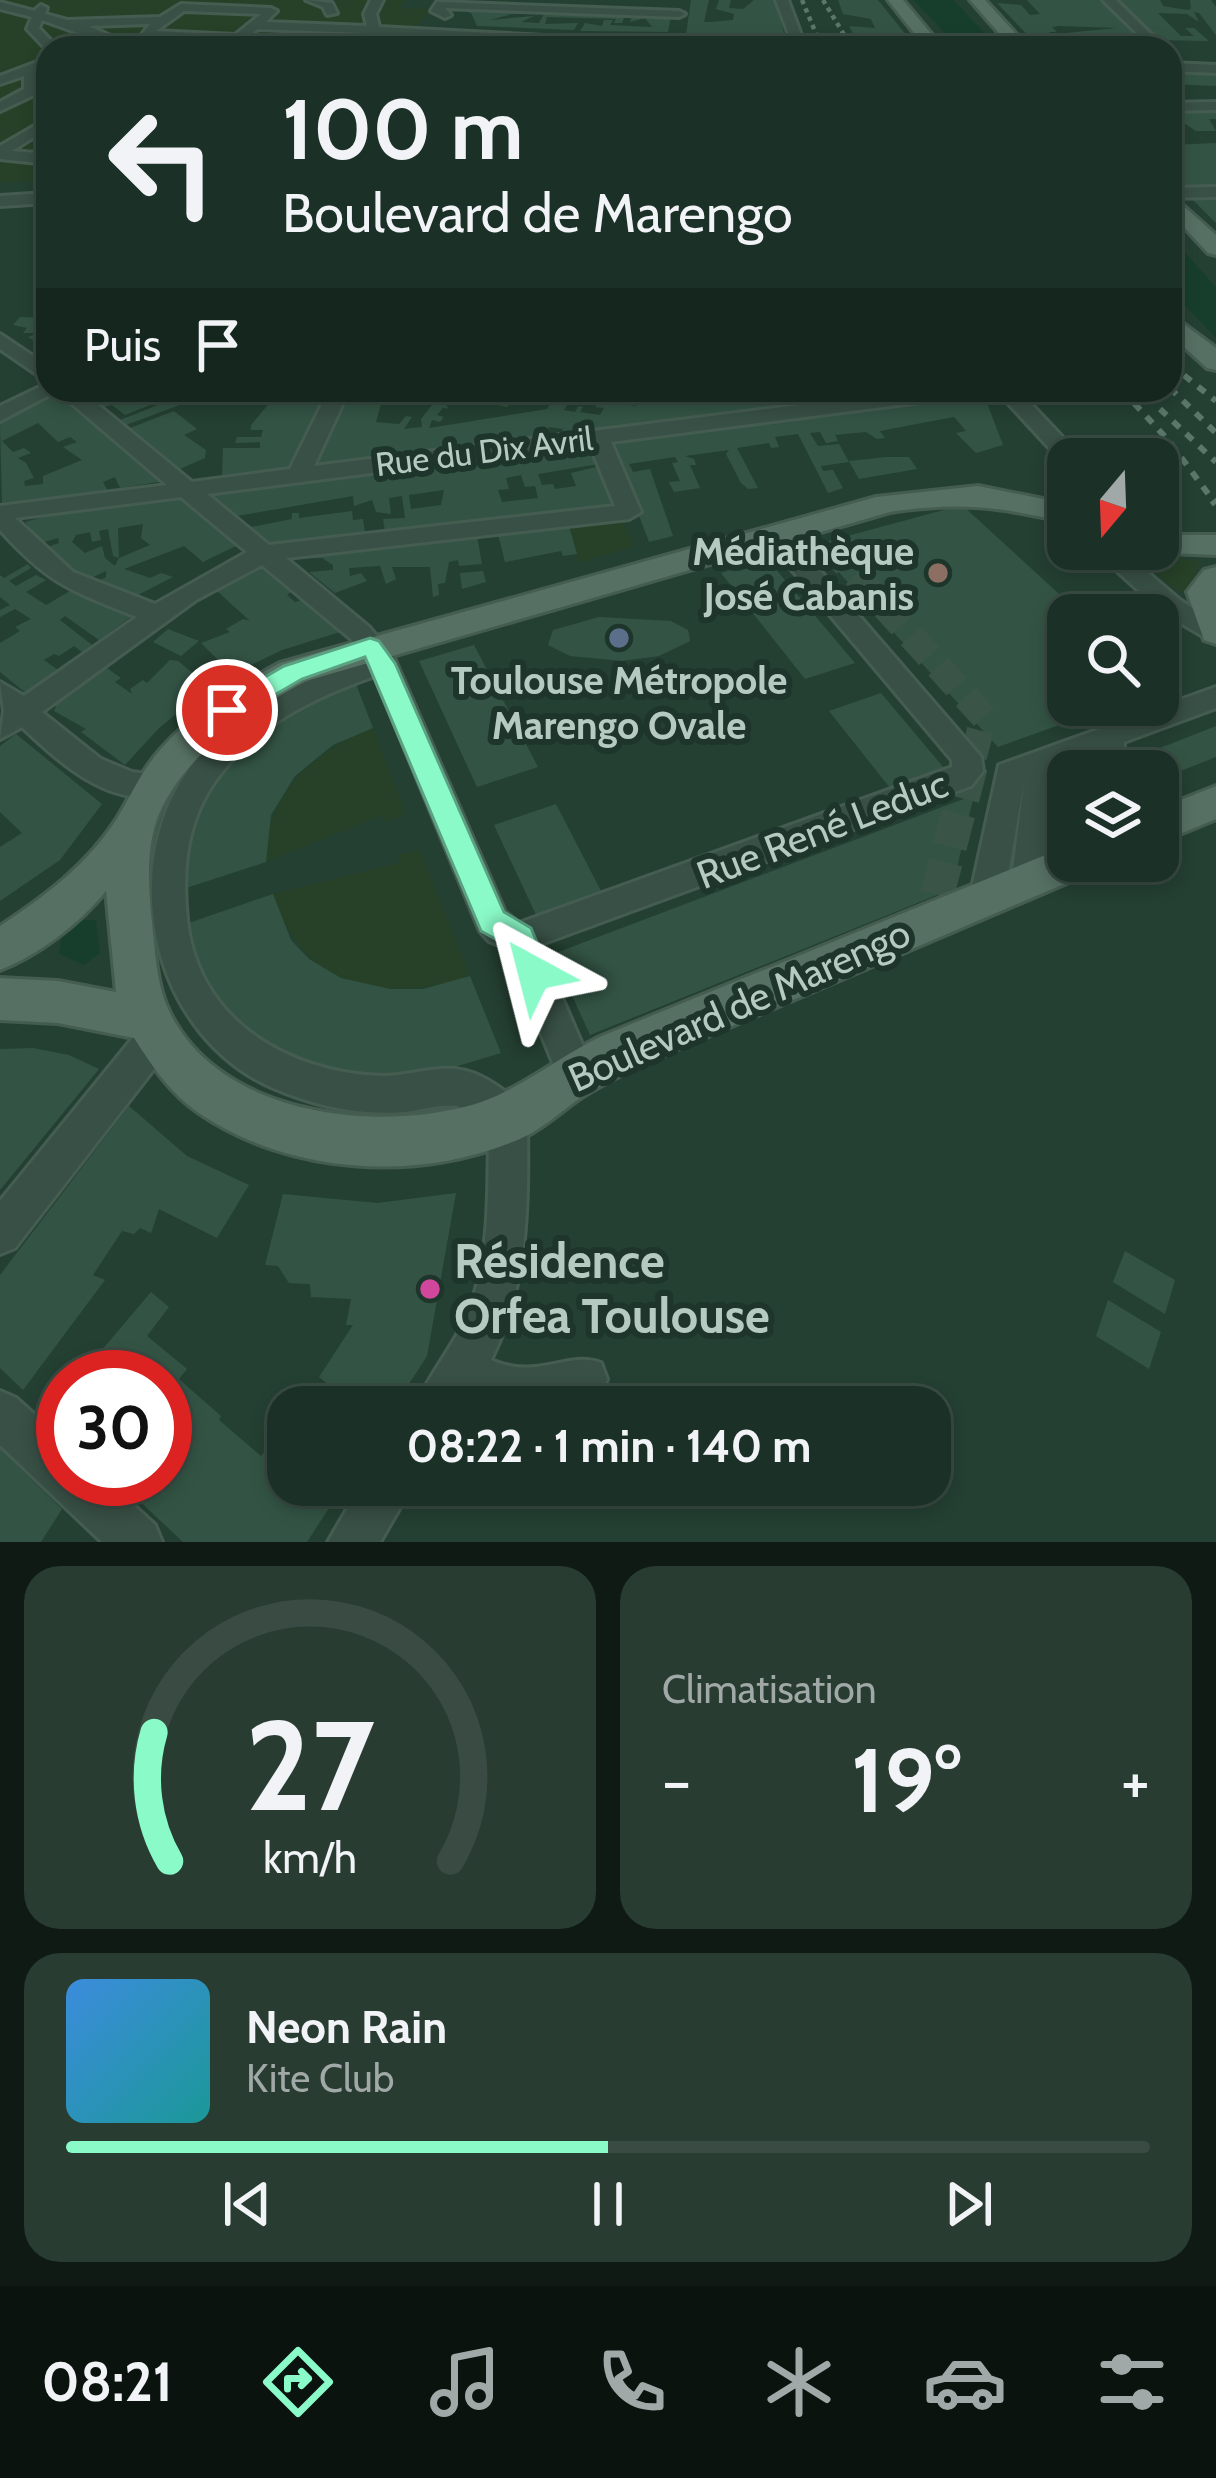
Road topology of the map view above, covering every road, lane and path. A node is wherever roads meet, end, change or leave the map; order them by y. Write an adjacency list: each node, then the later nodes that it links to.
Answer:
1 (50, 0): 14 (street)
2 (312, 0): 12 (street)
3 (377, 0): 19 (street)
4 (657, 0): 11 (street)
5 (782, 0): 30 (street)
6 (895, 0): 31 (main road)
7 (976, 0): 32 (main road)
8 (1109, 0): 33 (street)
9 (0, 4): 14 (street)
10 (232, 5): 15 (street); 16 (street); 18 (street)
11 (681, 5): 13 (street); 29 (street)
12 (329, 12): 18 (street); 19 (street)
13 (445, 15): 20 (street); 21 (street)
14 (35, 17): 17 (street); 22 (street)
15 (214, 19)
16 (164, 20): 17 (street); 18 (street); 24 (street)
17 (68, 23): 23 (street)
18 (251, 24): 25 (street)
19 (374, 30): 20 (street); 26 (street)
20 (438, 33): 21 (street); 27 (street)
21 (463, 34): 28 (street)
22 (37, 36)
23 (100, 36)
24 (182, 36)
25 (241, 36)
26 (359, 36)
27 (436, 36)
28 (498, 36)
29 (676, 36)
30 (796, 36)
31 (925, 36)
32 (1010, 36)
33 (1146, 36)
34 (0, 63): 36 (street)
35 (1182, 65): 37 (street)
36 (36, 69)
37 (1216, 69)
38 (36, 71): 40 (street)
39 (36, 78): 44 (street)
40 (0, 80)
41 (1216, 106): 42 (street)
42 (1182, 107)
43 (36, 108): 44 (street)
44 (0, 110)
45 (36, 130): 47 (street)
46 (36, 151): 48 (street)
47 (0, 153): 48 (street)
48 (27, 157): 49 (street)
49 (36, 159)
50 (36, 164): 51 (street)
51 (0, 170)
52 (1216, 192): 53 (street)
53 (1182, 196)
54 (36, 199): 55 (street)
55 (0, 201)
56 (1182, 210): 57 (main road)
57 (1216, 248)
58 (1182, 332): 60 (main road)
59 (0, 340): 61 (street)
60 (1216, 362)
61 (36, 367)
62 (36, 396): 67 (street)
63 (81, 402): 71 (street)
64 (333, 402): 70 (street)
65 (871, 402): 68 (street, Rue du Dix Avril)
66 (1017, 402): 69 (street)
67 (0, 415)
68 (598, 436): 70 (street, Rue du Dix Avril); 76 (street)
69 (1052, 438)
70 (299, 474): 71 (street, Rue du Dix Avril)
71 (187, 490): 73 (street, Rue du Dix Avril); 76 (street)
72 (1047, 502): 74 (main road)
73 (0, 515): 79 (street)
74 (798, 549): 81 (main road); 94 (street, Rue René Leduc)
75 (1179, 549): 77 (main road)
76 (265, 553): 79 (street); 81 (street)
77 (1211, 557): 80 (main road)
78 (1129, 570): 80 (street)
79 (158, 615): 84 (street)
80 (1216, 634)
81 (376, 655): 89 (main road); 94 (street); 99 (street)
82 (0, 692): 84 (street)
83 (1216, 697): 85 (street)
84 (12, 720): 89 (street)
85 (1110, 736): 86 (street); 87 (street)
86 (1089, 750)
87 (1109, 750)
88 (1047, 760): 93 (street)
89 (155, 785): 92 (main road)
90 (1216, 802): 91 (main road)
91 (1179, 818)
92 (129, 833): 95 (main road); 97 (main road)
93 (1044, 866): 98 (main road, Boulevard de Marengo)
94 (520, 938): 98 (street)
95 (0, 950)
96 (0, 999): 97 (main road)
97 (153, 1027): 99 (main road, Boulevard de Marengo); 100 (street)
98 (576, 1074): 99 (main road, Boulevard de Marengo)
99 (508, 1119): 101 (street)
100 (0, 1233)
101 (462, 1369): 102 (street); 103 (street)
102 (585, 1379)
103 (451, 1386)
104 (0, 1414): 105 (street)
105 (36, 1447)
106 (99, 1506): 108 (street)
107 (375, 1506): 109 (street)
108 (138, 1542)
109 (352, 1542)

